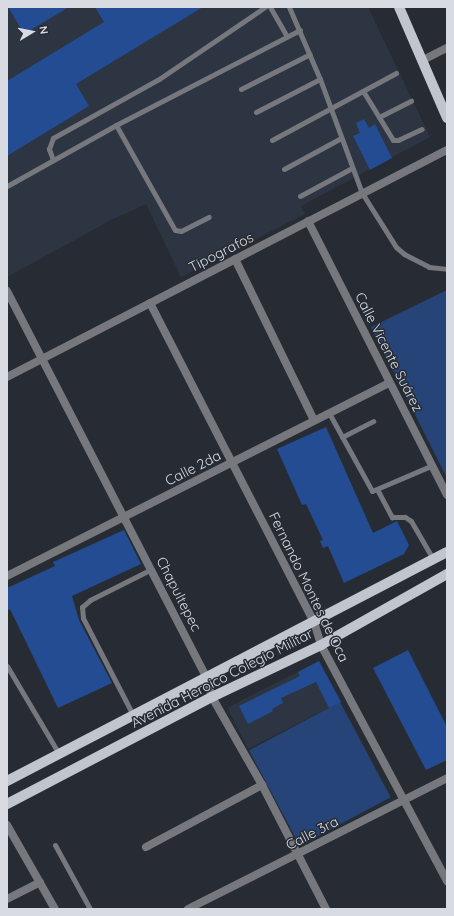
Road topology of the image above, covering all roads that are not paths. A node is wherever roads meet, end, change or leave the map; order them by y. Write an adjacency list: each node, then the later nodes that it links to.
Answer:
1 (265, 7): 24 (lane)
2 (270, 7): 6 (lane)
3 (289, 7): 5 (lane)
4 (398, 7): 9 (main road)
5 (300, 30): 6 (lane); 8 (lane)
6 (287, 37): 19 (lane)
7 (447, 48): 9 (street)
8 (310, 54): 11 (lane); 12 (lane)
9 (423, 60): 18 (main road)
10 (396, 73): 13 (lane)
11 (320, 79): 15 (lane); 16 (lane)
12 (241, 89)
13 (364, 91): 15 (lane); 17 (lane)
14 (411, 101): 17 (lane)
15 (330, 109): 21 (lane); 22 (lane)
16 (256, 112)
17 (379, 117): 20 (lane)
18 (447, 118)
19 (116, 125): 24 (lane); 30 (lane)
20 (422, 129)
21 (341, 138): 25 (lane); 26 (lane)
22 (272, 140)
23 (447, 150): 28 (street, Tipografos)
24 (53, 160): 27 (lane)
25 (352, 168): 28 (lane); 29 (lane)
26 (284, 169)
27 (7, 186)
28 (362, 193): 31 (street, Tipografos); 33 (lane)
29 (300, 196)
30 (209, 217)
31 (308, 221): 32 (street, Tipografos); 38 (street, Calle Vicente Suárez)
32 (235, 259): 35 (street, Tipografos); 40 (street)
33 (447, 269)
34 (7, 291): 36 (street, Chapultepec)
35 (150, 303): 36 (street, Tipografos); 43 (street, Fernando Montes de Oca)
36 (44, 358): 37 (street, Tipografos); 47 (street, Chapultepec)
37 (7, 377)
38 (389, 383): 39 (street, Calle 2da); 44 (street, Calle Vicente Suárez)
39 (329, 413): 40 (street, Calle 2da); 42 (lane)
40 (314, 420): 43 (street, Calle 2da)
41 (373, 421): 42 (lane)
42 (342, 438): 45 (lane)
43 (232, 463): 47 (street, Calle 2da); 53 (street, Fernando Montes de Oca)
44 (433, 465): 45 (lane); 46 (street, Calle Vicente Suárez)
45 (378, 491): 49 (lane)
46 (447, 495)
47 (125, 517): 50 (street, Chapultepec); 52 (street, Calle 2da)
48 (447, 552): 49 (main road, Avenida Heroico Colegio Militar)
49 (433, 559): 53 (main road, Avenida Heroico Colegio Militar)
50 (152, 570): 56 (street, Chapultepec); 58 (lane)
51 (447, 574): 54 (main road, Avenida Heroico Colegio Militar)
52 (7, 576)
53 (314, 622): 54 (street, Fernando Montes de Oca); 56 (main road, Avenida Heroico Colegio Militar)
54 (321, 645): 57 (main road, Avenida Heroico Colegio Militar); 63 (street, Fernando Montes de Oca)
55 (7, 666): 59 (lane)
56 (206, 676): 57 (street, Chapultepec); 58 (main road, Avenida Heroico Colegio Militar)
57 (212, 697): 62 (street, Chapultepec); 64 (main road, Avenida Heroico Colegio Militar)
58 (133, 715): 59 (main road, Avenida Heroico Colegio Militar)
59 (59, 754): 61 (main road, Avenida Heroico Colegio Militar)
60 (447, 778): 63 (street, Calle 3ra)
61 (7, 782)
62 (262, 785): 67 (street); 68 (street, Chapultepec)
63 (405, 800): 68 (street, Calle 3ra); 69 (street, Fernando Montes de Oca)
64 (7, 804)
65 (7, 825): 70 (street)
66 (55, 845): 73 (lane)
67 (146, 847)
68 (298, 856): 74 (street, Calle 3ra); 75 (street, Chapultepec)
69 (446, 876)
70 (40, 882): 71 (street); 72 (street)
71 (7, 899)
72 (54, 909)
73 (90, 909)
74 (188, 909)
75 (326, 909)

